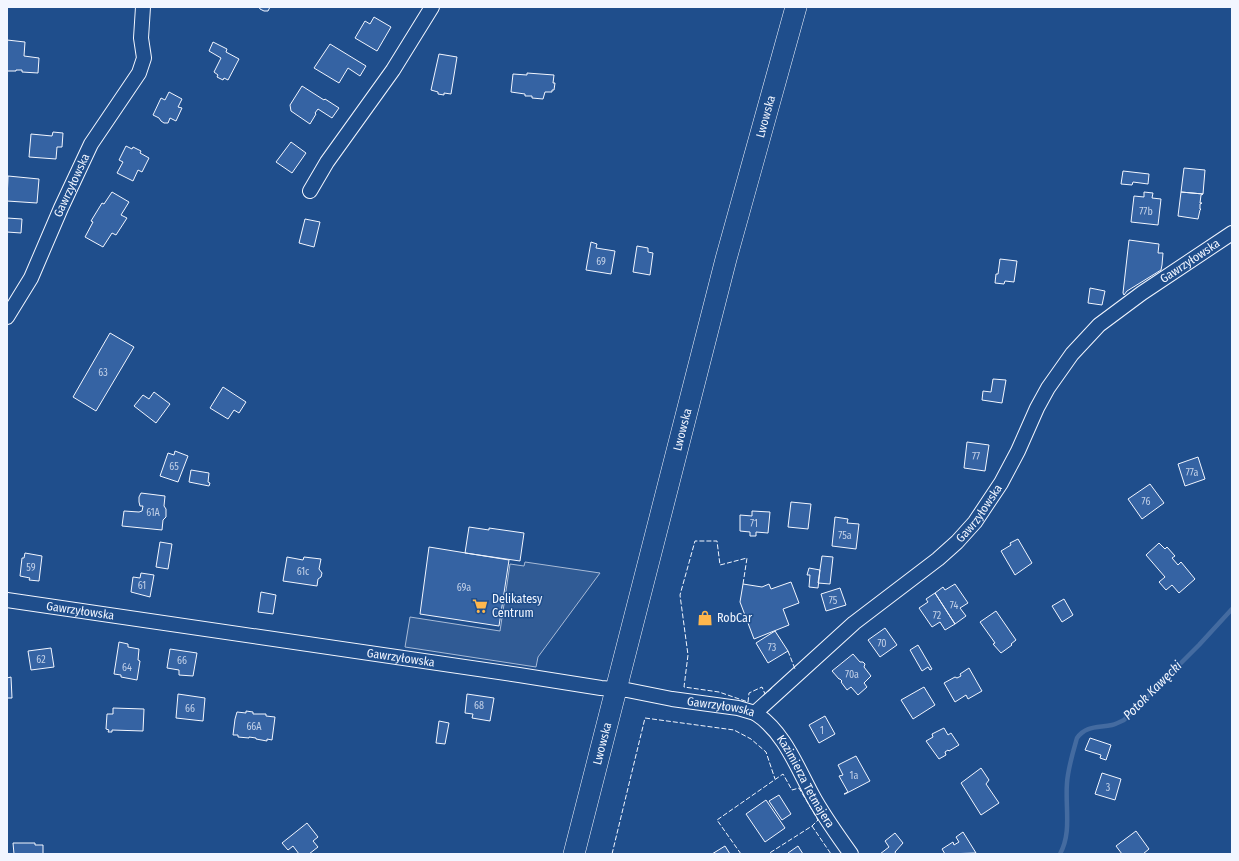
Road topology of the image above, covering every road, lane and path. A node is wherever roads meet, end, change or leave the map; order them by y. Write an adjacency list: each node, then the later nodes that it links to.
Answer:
1 (143, 7): 6 (street, Gawrzyłowska)
2 (432, 7): 4 (street)
3 (796, 7): 8 (main road, Lwowska)
4 (310, 191)
5 (1232, 233): 9 (street, Gawrzyłowska)
6 (7, 318)
7 (7, 600): 8 (street, Gawrzyłowska)
8 (615, 688): 9 (street, Gawrzyłowska); 10 (main road, Lwowska)
9 (754, 712): 11 (street, Kazimierza Tetmajera)
10 (574, 854)
11 (851, 854)

